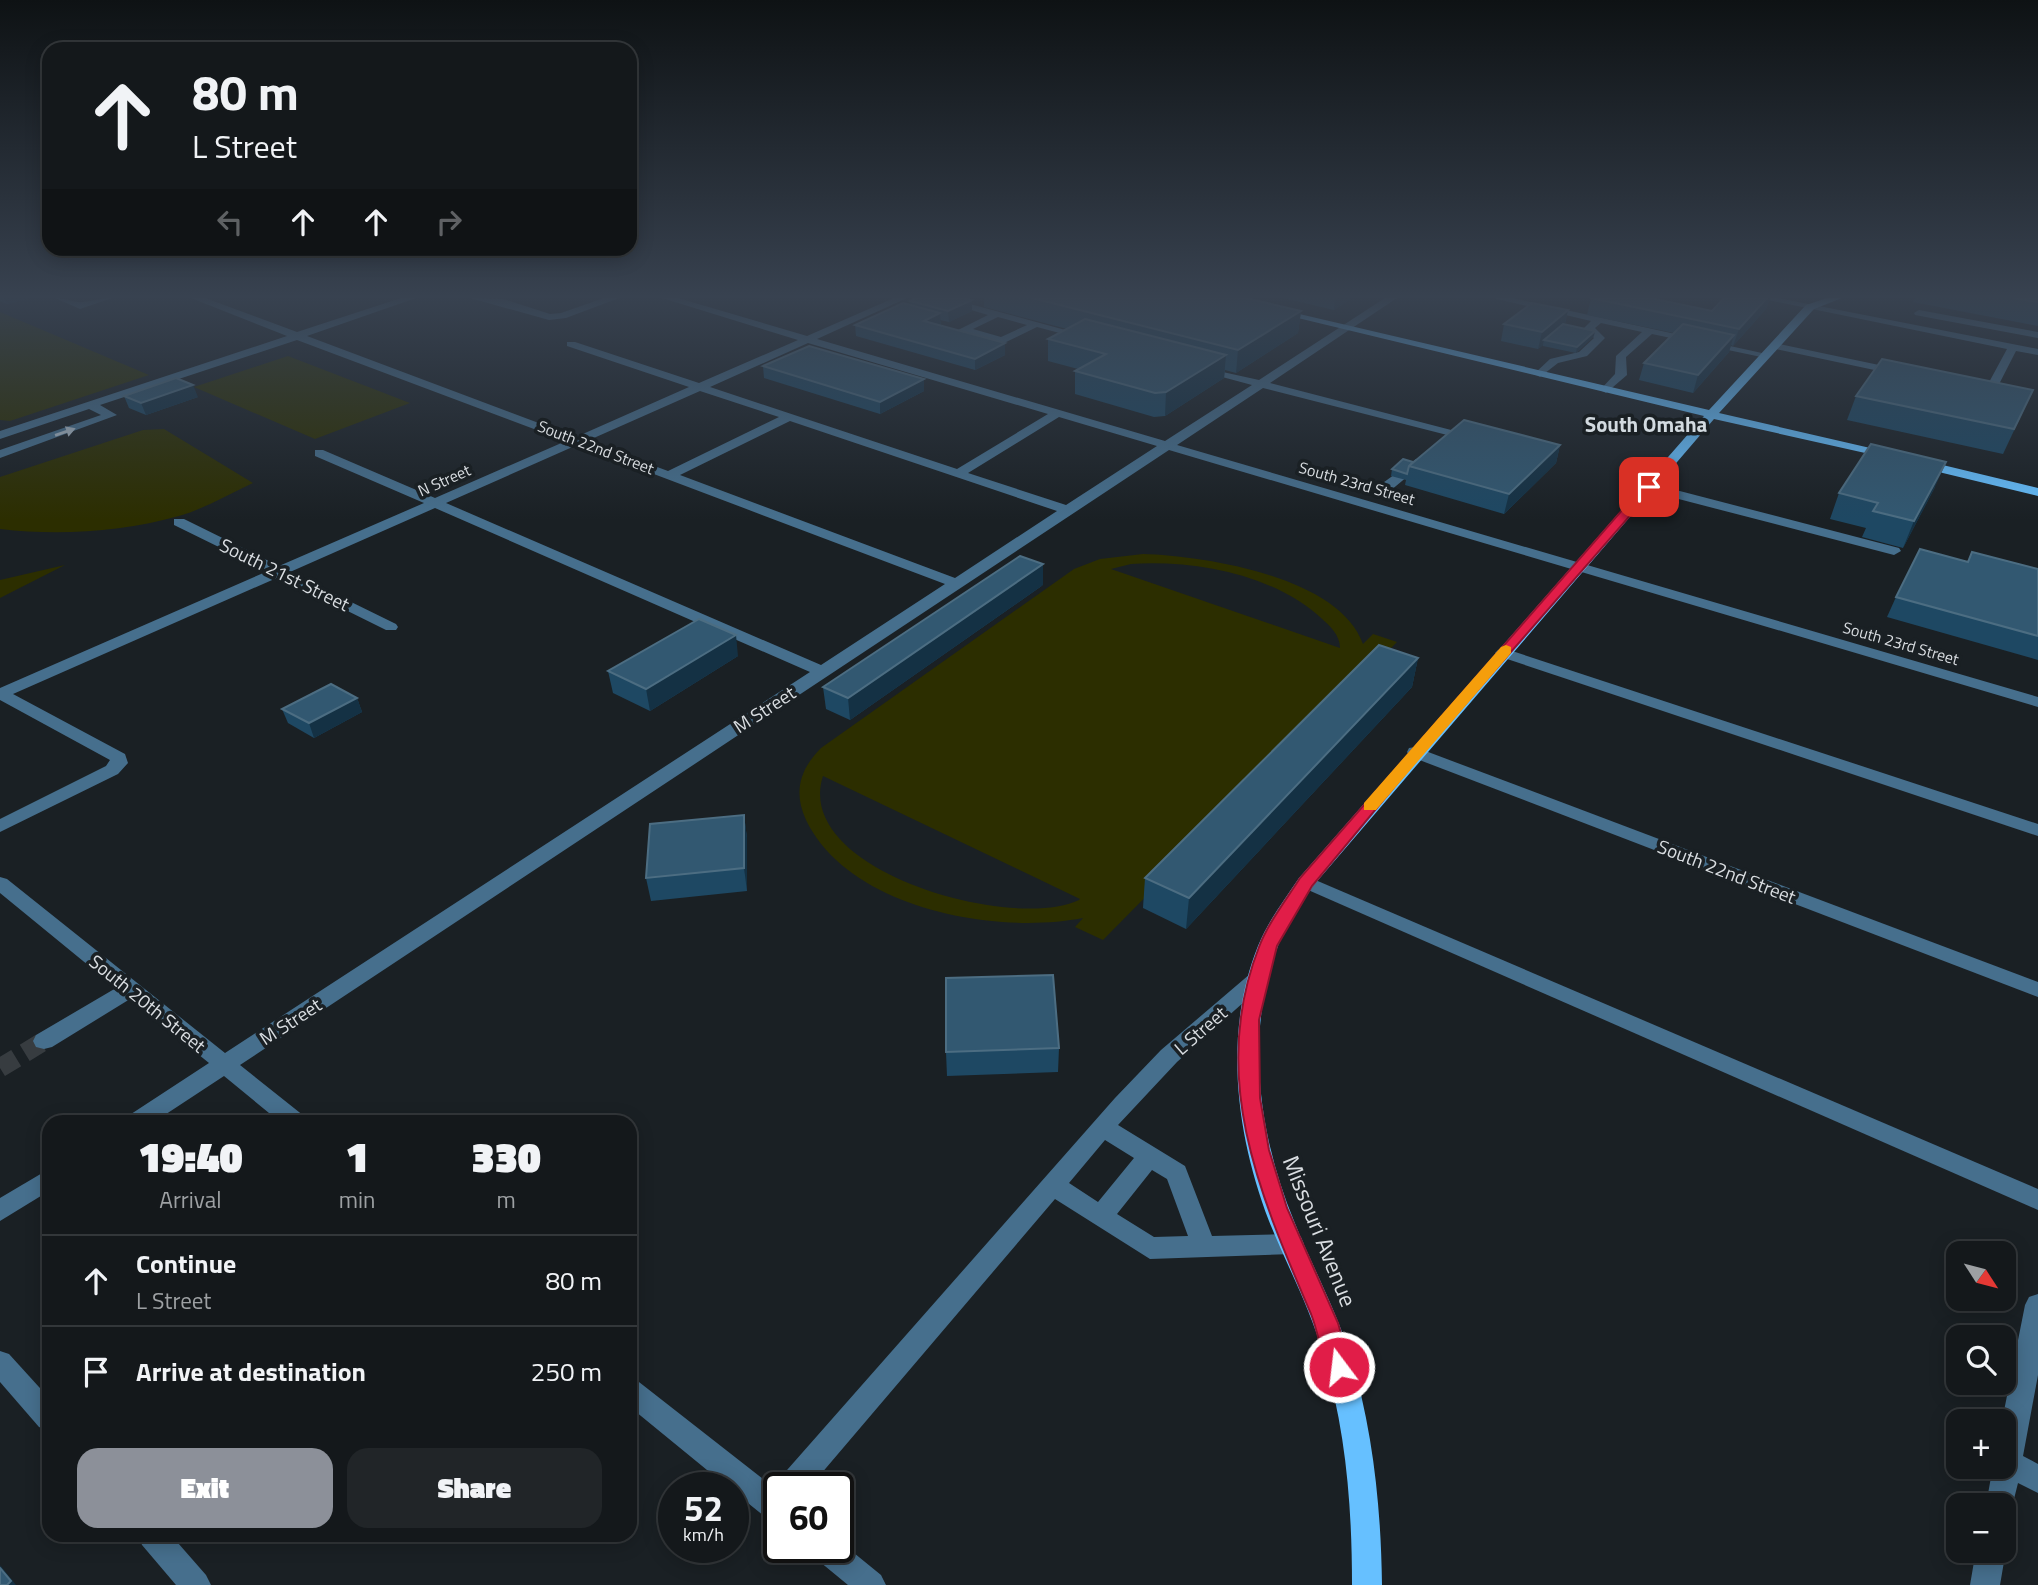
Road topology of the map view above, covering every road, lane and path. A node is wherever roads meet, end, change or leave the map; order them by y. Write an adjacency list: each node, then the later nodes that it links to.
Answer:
1 (189, 372): 19 (street)
2 (394, 372): 25 (street, South 22nd Street)
3 (655, 372): 17 (street)
4 (734, 372): 17 (street, N Street)
5 (919, 372): 20 (street, South 23rd Street)
6 (1218, 372): 15 (street)
7 (1280, 372): 15 (street, M Street)
8 (1531, 372): 13 (main road)
9 (1621, 372): 18 (street)
10 (1751, 372): 21 (main road)
11 (1897, 372): 14 (street)
12 (2000, 372): 16 (street)
13 (1540, 374): 18 (main road)
14 (1909, 374)
15 (1262, 384): 24 (street); 26 (street, M Street)
16 (1964, 385)
17 (700, 387): 22 (street); 25 (street, N Street)
18 (1606, 390): 21 (main road)
19 (90, 405): 23 (street); 28 (street, one-way to 19)
20 (1058, 413): 26 (street, South 23rd Street); 30 (street)
21 (1711, 415): 32 (main road); 34 (main road)
22 (789, 417): 30 (street); 31 (street)
23 (0, 435)
24 (1446, 438)
25 (578, 440): 31 (street, South 22nd Street); 35 (street, N Street)
26 (1166, 445): 36 (street, M Street); 39 (street, South 23rd Street)
27 (319, 453): 35 (street)
28 (0, 454)
29 (1423, 457): 33 (street)
30 (959, 473): 36 (street)
31 (670, 475): 41 (street, South 22nd Street)
32 (1649, 487): 38 (street); 39 (main road)
33 (1385, 488)
34 (2038, 492)
35 (437, 502): 40 (street, N Street); 44 (street)
36 (1067, 510): 41 (street, M Street)
37 (179, 523): 40 (street, South 21st Street)
38 (1894, 551)
39 (1579, 567): 43 (main road); 46 (street, South 23rd Street)
40 (279, 571): 42 (street, South 21st Street); 45 (street, N Street)
41 (955, 583): 44 (street, M Street)
42 (391, 627)
43 (1503, 653): 47 (main road); 49 (street)
44 (821, 671): 56 (street, M Street)
45 (1, 694): 48 (street)
46 (2038, 702)
47 (1415, 752): 50 (main road); 54 (street, South 22nd Street)
48 (0, 826)
49 (2038, 830)
50 (1306, 882): 52 (main road); 63 (street)
51 (0, 883): 53 (street, South 20th Street)
52 (1257, 979): 59 (street, L Street); 66 (main road, Missouri Avenue)
53 (131, 989): 55 (street); 56 (street, South 20th Street)
54 (2038, 990)
55 (44, 1041)
56 (224, 1064): 57 (street, M Street); 58 (street, South 20th Street)
57 (147, 1115)
58 (287, 1115)
59 (1102, 1127): 60 (street); 62 (street, L Street)
60 (1150, 1156): 65 (street); 67 (street)
61 (42, 1184): 64 (street)
62 (1051, 1184): 65 (street); 74 (street, L Street)
63 (2038, 1200)
64 (0, 1211)
65 (1101, 1216): 67 (street)
66 (1292, 1244): 67 (street); 82 (main road, Missouri Avenue)
67 (1205, 1247)
68 (2038, 1306): 72 (street)
69 (0, 1363): 71 (street)
70 (637, 1396): 76 (street)
71 (42, 1410)
72 (2016, 1421)
73 (2016, 1467): 75 (street)
74 (805, 1472)
75 (2038, 1479)
76 (763, 1489)
77 (158, 1542): 80 (street)
78 (844, 1563): 81 (street)
79 (1989, 1563): 83 (street)
80 (196, 1585)
81 (871, 1585)
82 (1367, 1585)
83 (1985, 1585)

